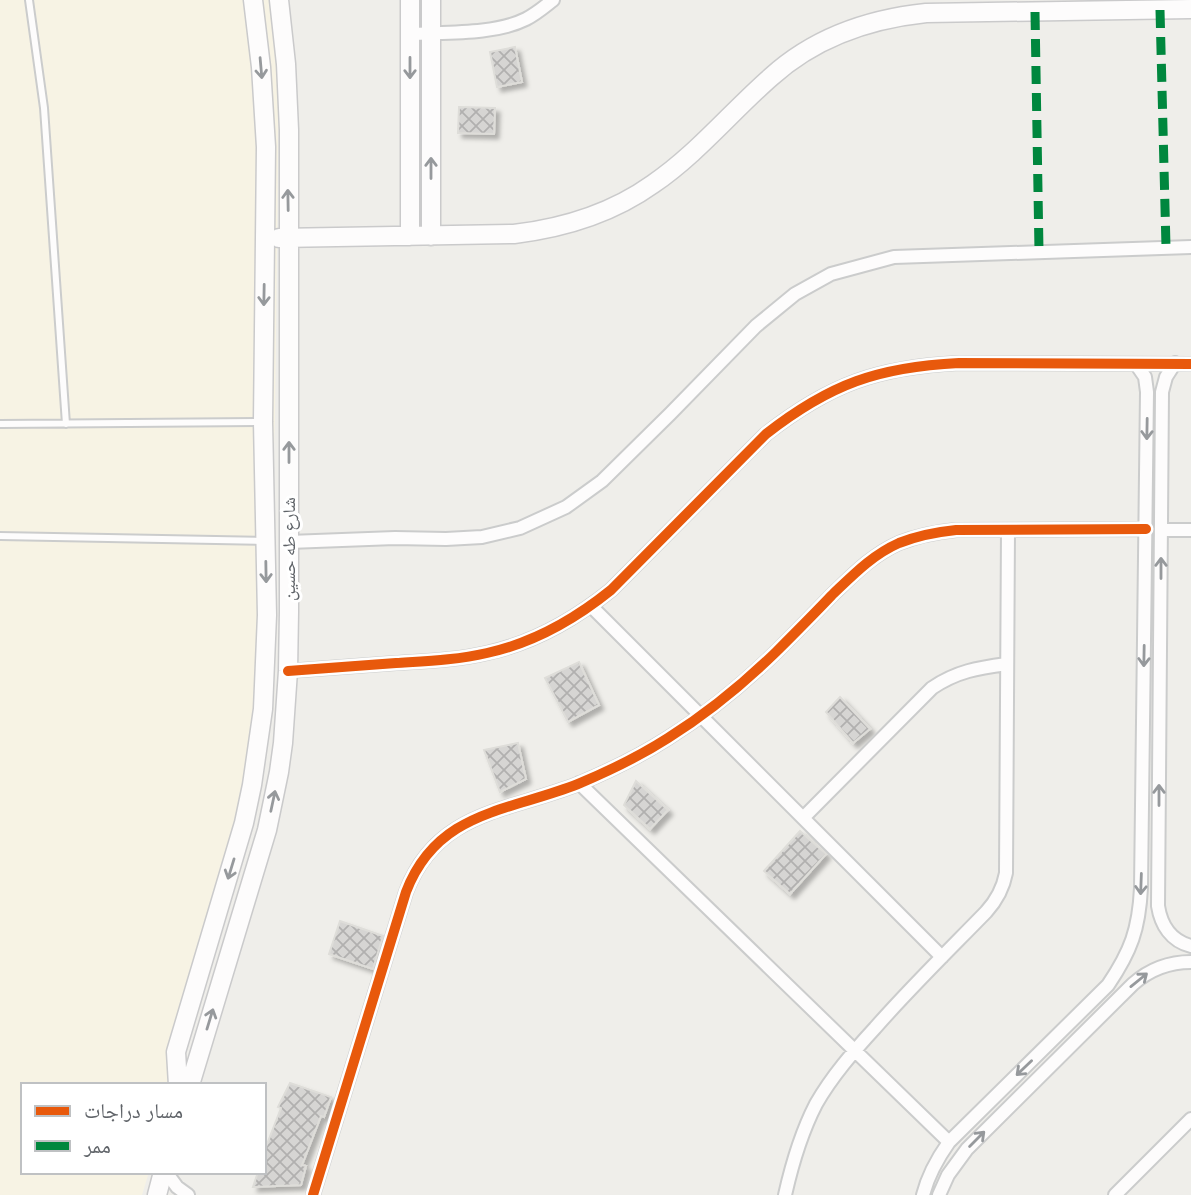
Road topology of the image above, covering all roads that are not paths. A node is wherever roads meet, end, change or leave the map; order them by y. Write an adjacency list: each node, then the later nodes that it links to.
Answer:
1 (29, 0): 22 (lane)
2 (253, 0): 15 (main road, شارع طه حسين, one-way to 15)
3 (279, 0): 14 (main road, شارع طه حسين, one-way to 3)
4 (410, 0): 11 (main road)
5 (431, 0): 10 (main road)
6 (552, 0): 10 (street)
7 (1160, 5): 8 (main road); 9 (main road)
8 (1035, 6): 13 (main road)
9 (1191, 9)
10 (431, 33): 11 (street); 13 (main road, one-way to 10)
11 (410, 34): 12 (main road, one-way to 12)
12 (410, 236): 13 (main road); 14 (main road)
13 (431, 236)
14 (289, 238): 15 (main road); 29 (main road, شارع طه حسين, one-way to 14)
15 (265, 239): 20 (main road, شارع طه حسين, one-way to 20)
16 (1191, 247): 29 (street)
17 (1175, 363): 18 (street); 19 (street); 25 (street)
18 (1191, 363)
19 (1136, 364): 23 (street, one-way to 23); 30 (street)
20 (263, 422): 22 (lane); 28 (main road, شارع طه حسين)
21 (0, 424): 22 (lane)
22 (65, 424)
23 (1146, 529): 24 (street); 43 (street, one-way to 43)
24 (1008, 530): 31 (street); 33 (street)
25 (1161, 530): 26 (street); 36 (street, one-way to 25)
26 (1191, 530)
27 (0, 536): 28 (lane)
28 (265, 541): 40 (main road, شارع طه حسين, one-way to 40)
29 (289, 542): 32 (main road, شارع طه حسين)
30 (591, 606): 32 (street); 33 (street)
31 (1007, 664): 35 (street); 37 (street)
32 (288, 671): 41 (main road, شارع طه حسين, one-way to 32)
33 (702, 716): 34 (street); 35 (street)
34 (579, 783): 39 (street); 48 (street)
35 (803, 818): 37 (street)
36 (1191, 946)
37 (942, 957): 39 (street)
38 (1191, 962): 51 (street, one-way to 38)
39 (854, 1051): 43 (street); 49 (street)
40 (178, 1083)
41 (191, 1083)
42 (1191, 1119): 52 (street)
43 (949, 1142): 50 (street)
44 (163, 1174): 46 (main road)
45 (166, 1174): 47 (street)
46 (157, 1195)
47 (188, 1195)
48 (313, 1195)
49 (785, 1195)
50 (923, 1195)
51 (939, 1195)
52 (1115, 1195)

